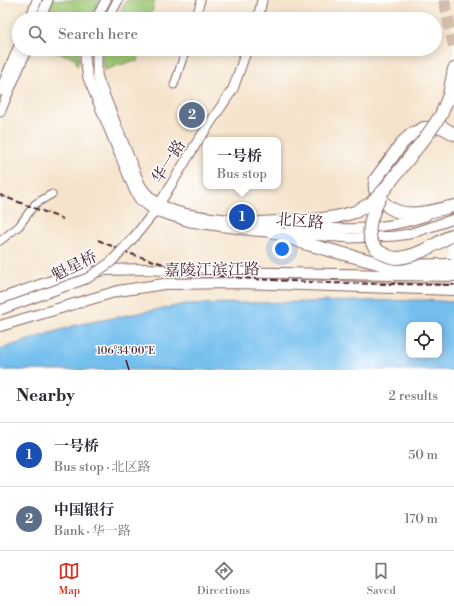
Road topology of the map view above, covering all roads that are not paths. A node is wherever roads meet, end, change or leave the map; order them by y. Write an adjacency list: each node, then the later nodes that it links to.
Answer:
1 (37, 0): 7 (main road)
2 (48, 0): 8 (main road)
3 (106, 0): 9 (main road)
4 (118, 0): 10 (main road)
5 (201, 0): 11 (street)
6 (262, 0): 12 (main road)
7 (33, 12)
8 (43, 12)
9 (100, 12)
10 (112, 12)
11 (197, 12)
12 (259, 12)
13 (15, 56): 21 (main road)
14 (24, 56): 22 (main road)
15 (85, 56): 27 (main road, 北区路)
16 (97, 56): 27 (main road, 北区路)
17 (184, 56): 20 (street)
18 (244, 56): 27 (main road, 华一路)
19 (454, 69): 24 (highway, bridge)
20 (174, 85)
21 (0, 91)
22 (0, 112)
23 (454, 134): 26 (highway)
24 (384, 190): 29 (highway, bridge); 32 (highway, bridge)
25 (52, 194): 34 (street)
26 (454, 206): 30 (main road, 北区路)
27 (157, 208): 29 (main road, 北区路); 31 (main road, 北区路); 39 (main road, 魁星桥, bridge)
28 (454, 219): 33 (main road, 北区路)
29 (260, 223): 30 (main road, 北区路)
30 (380, 227): 33 (main road)
31 (274, 232): 33 (main road, 北区路); 35 (highway)
32 (454, 234)
33 (367, 238)
34 (0, 241)
35 (454, 265)
36 (454, 276): 38 (main road, 嘉陵江滨江路)
37 (454, 290): 40 (main road, 嘉陵江滨江路)
38 (0, 299)
39 (0, 310)
40 (0, 326)

